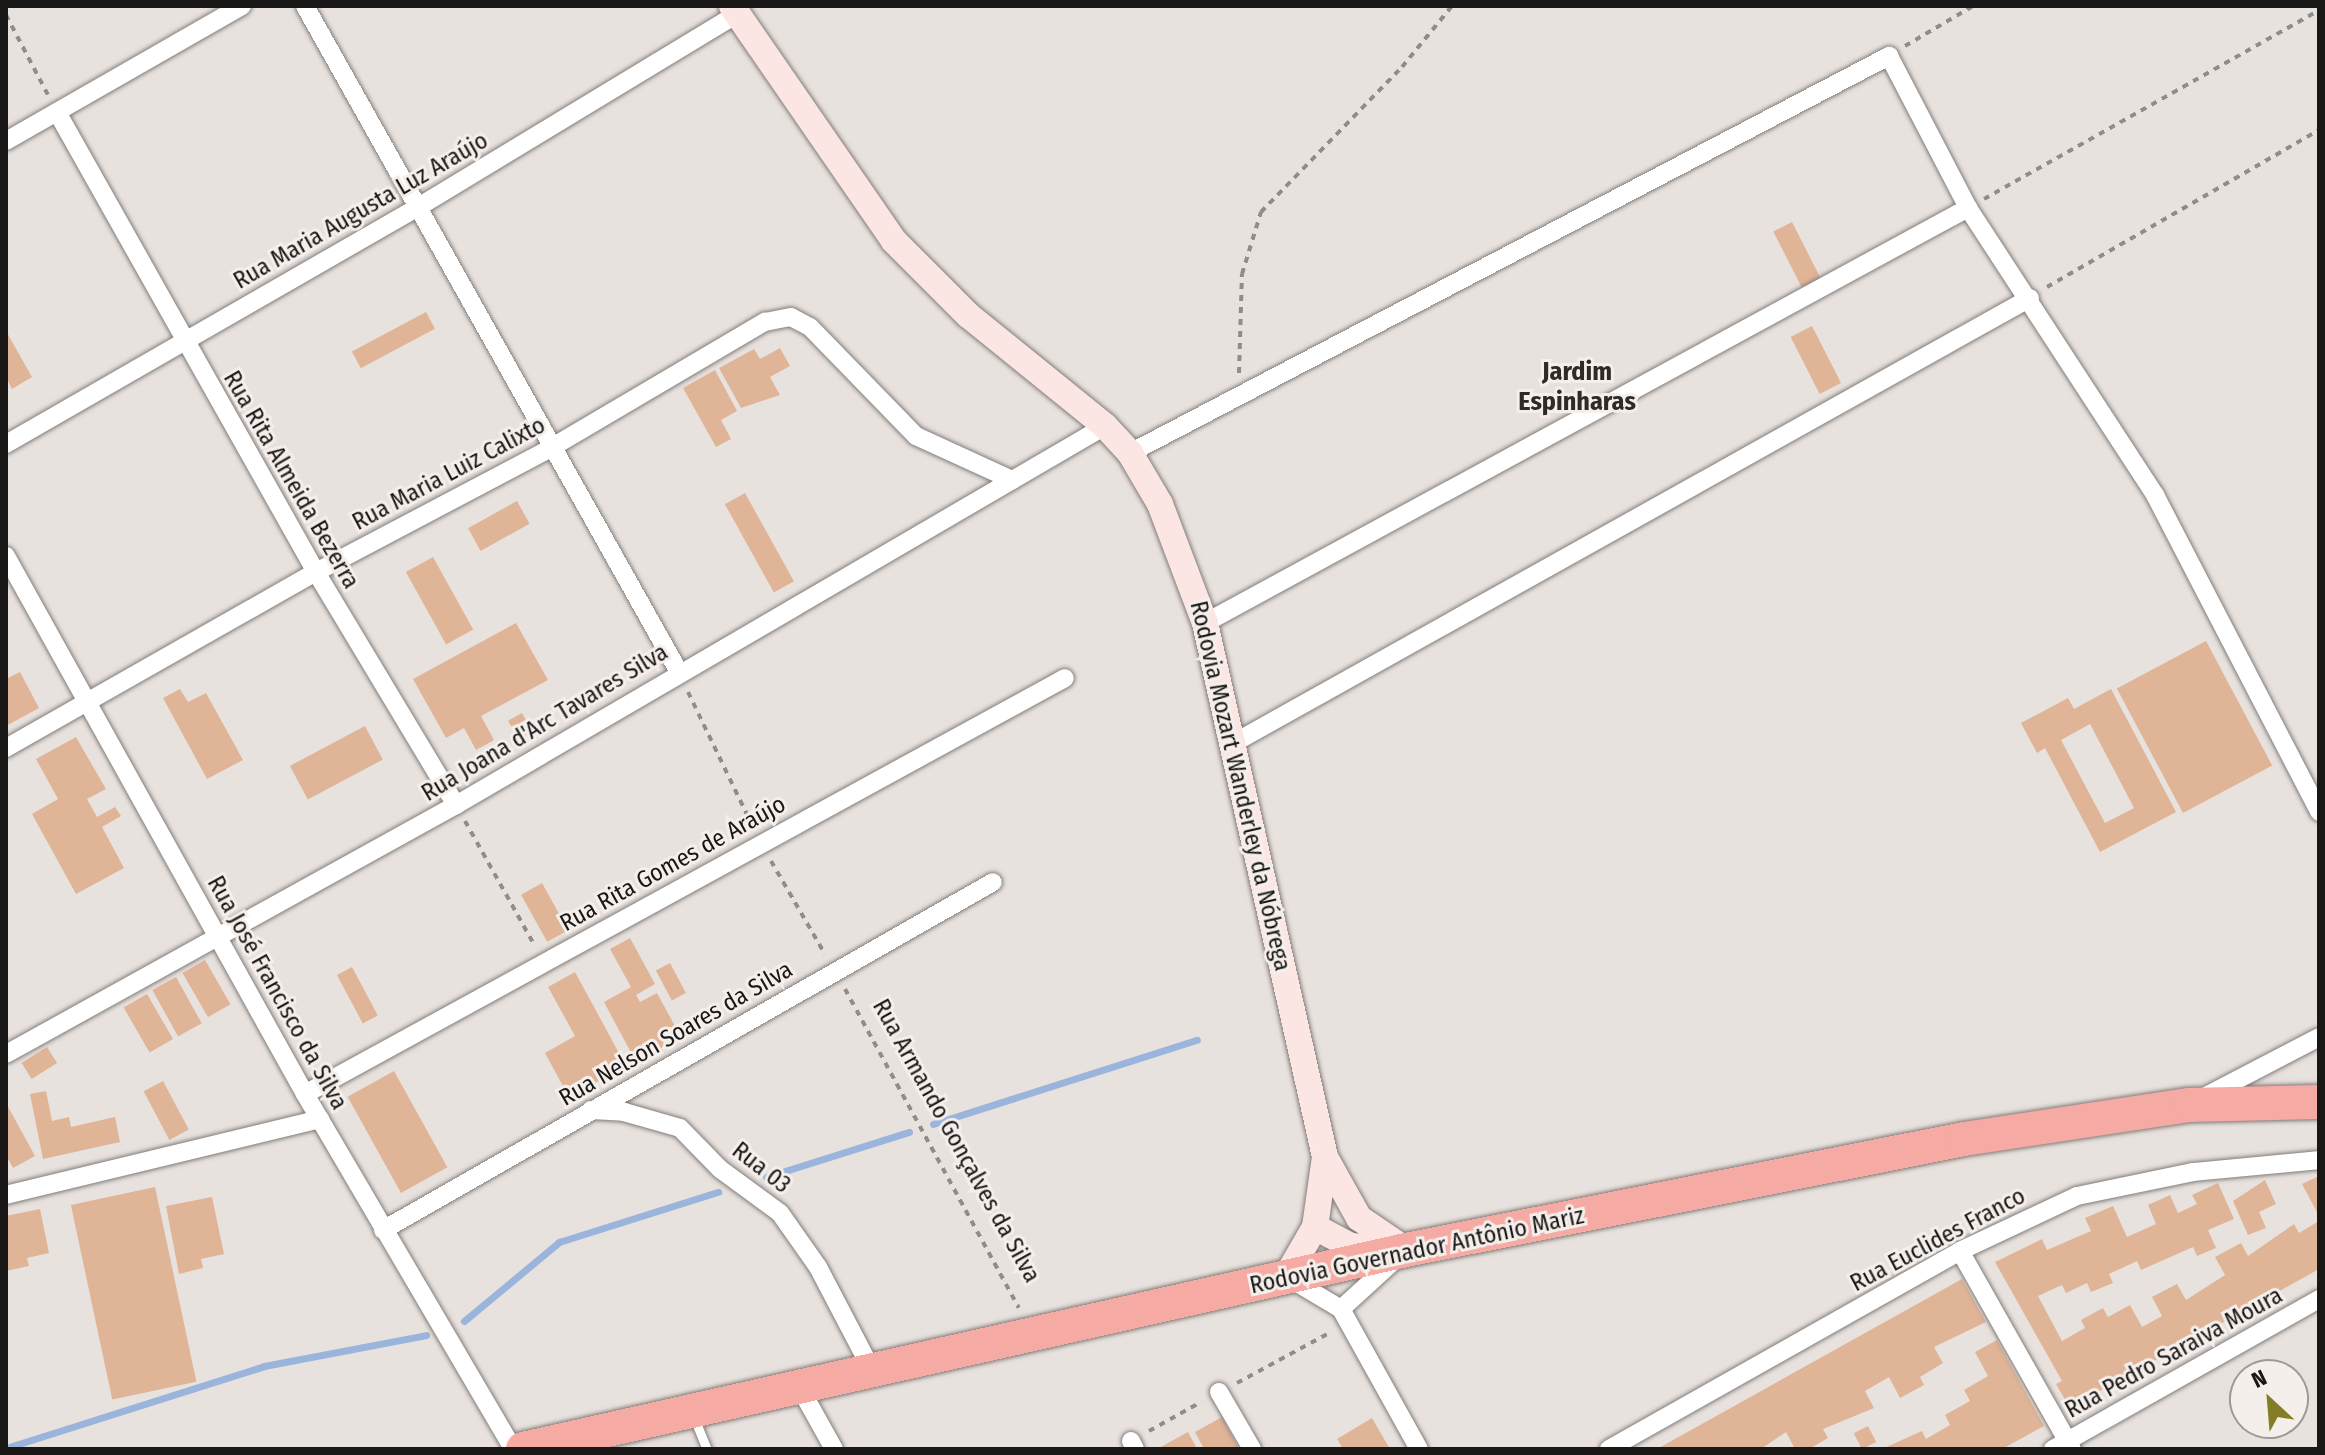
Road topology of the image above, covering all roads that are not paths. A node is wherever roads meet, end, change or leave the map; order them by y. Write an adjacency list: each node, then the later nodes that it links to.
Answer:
1 (242, 6): 4 (street)
2 (305, 6): 6 (street)
3 (734, 10): 6 (street, Rua Maria Augusta Luz Araújo); 10 (main road, Rodovia Mozart Wanderley da Nóbrega)
4 (57, 112): 5 (street); 9 (street, Rua Rita Almeida Bezerra)
5 (6, 141)
6 (420, 206): 9 (street, Rua Maria Augusta Luz Araújo); 12 (street)
7 (1968, 208): 8 (street); 13 (street); 17 (street)
8 (2030, 298): 21 (street); 24 (street)
9 (184, 342): 11 (street, Rua Maria Augusta Luz Araújo); 16 (street, Rua Rita Almeida Bezerra)
10 (1105, 426): 13 (main road, Rodovia Mozart Wanderley da Nóbrega); 14 (street, Rua Joana d'Arc Tavares Silva)
11 (6, 444)
12 (549, 449): 14 (street, Rua Maria Luiz Calixto); 16 (street, Rua Maria Luiz Calixto); 18 (street)
13 (1130, 453): 17 (main road, Rodovia Mozart Wanderley da Nóbrega)
14 (1012, 480): 18 (street, Rua Joana d'Arc Tavares Silva)
15 (6, 556): 20 (street, Rua José Francisco da Silva)
16 (316, 572): 20 (street, Rua Maria Luiz Calixto); 23 (street, Rua Rita Almeida Bezerra)
17 (1205, 623): 21 (main road, Rodovia Mozart Wanderley da Nóbrega)
18 (679, 672): 23 (street, Rua Joana d'Arc Tavares Silva)
19 (1065, 678): 29 (street, Rua Rita Gomes de Araújo)
20 (86, 704): 22 (street, Rua Maria Luiz Calixto); 26 (street, Rua José Francisco da Silva)
21 (1232, 744): 34 (main road, Rodovia Mozart Wanderley da Nóbrega)
22 (6, 748)
23 (456, 805): 26 (street, Rua Joana d'Arc Tavares Silva)
24 (2319, 812)
25 (993, 882): 32 (street, Rua Nelson Soares da Silva)
26 (220, 936): 28 (street, Rua Joana d'Arc Tavares Silva); 29 (street, Rua José Francisco da Silva)
27 (2319, 1037): 31 (street)
28 (6, 1054)
29 (305, 1094): 33 (street, Rua José Francisco da Silva)
30 (2319, 1102): 31 (highway, Rodovia Governador Antônio Mariz)
31 (2189, 1105): 41 (highway, Rodovia Governador Antônio Mariz)
32 (591, 1110): 39 (street, Rua Nelson Soares da Silva); 46 (street, Rua 03)
33 (320, 1119): 36 (street); 39 (street, Rua José Francisco da Silva)
34 (1325, 1157): 37 (main road, Rodovia Mozart Wanderley da Nóbrega); 38 (main road, Rodovia Mozart Wanderley da Nóbrega)
35 (2319, 1160): 42 (street, Rua Euclides Franco)
36 (6, 1195)
37 (1359, 1218): 40 (main road); 41 (main road, Rodovia Mozart Wanderley da Nóbrega)
38 (1315, 1227): 40 (main road); 43 (main road, Rodovia Mozart Wanderley da Nóbrega)
39 (383, 1230): 51 (street, Rua José Francisco da Silva)
40 (1342, 1243): 41 (main road); 43 (main road)
41 (1406, 1250): 43 (highway, Rodovia Governador Antônio Mariz); 45 (street)
42 (1960, 1251): 50 (street); 57 (street, Rua Euclides Franco)
43 (1286, 1277): 45 (street); 46 (highway, Rodovia Governador Antônio Mariz)
44 (2319, 1299): 50 (street, Rua Pedro Saraiva Moura)
45 (1341, 1309): 56 (street)
46 (873, 1372): 47 (highway, Rodovia Governador Antônio Mariz)
47 (800, 1388): 49 (highway, Rodovia Governador Antônio Mariz); 54 (street)
48 (1219, 1392): 55 (street)
49 (692, 1411): 52 (highway, Rodovia Governador Antônio Mariz); 53 (lane)
50 (2064, 1446)
51 (513, 1449)
52 (523, 1449)
53 (707, 1449)
54 (834, 1449)
55 (1252, 1449)
56 (1419, 1449)
57 (1609, 1449)

